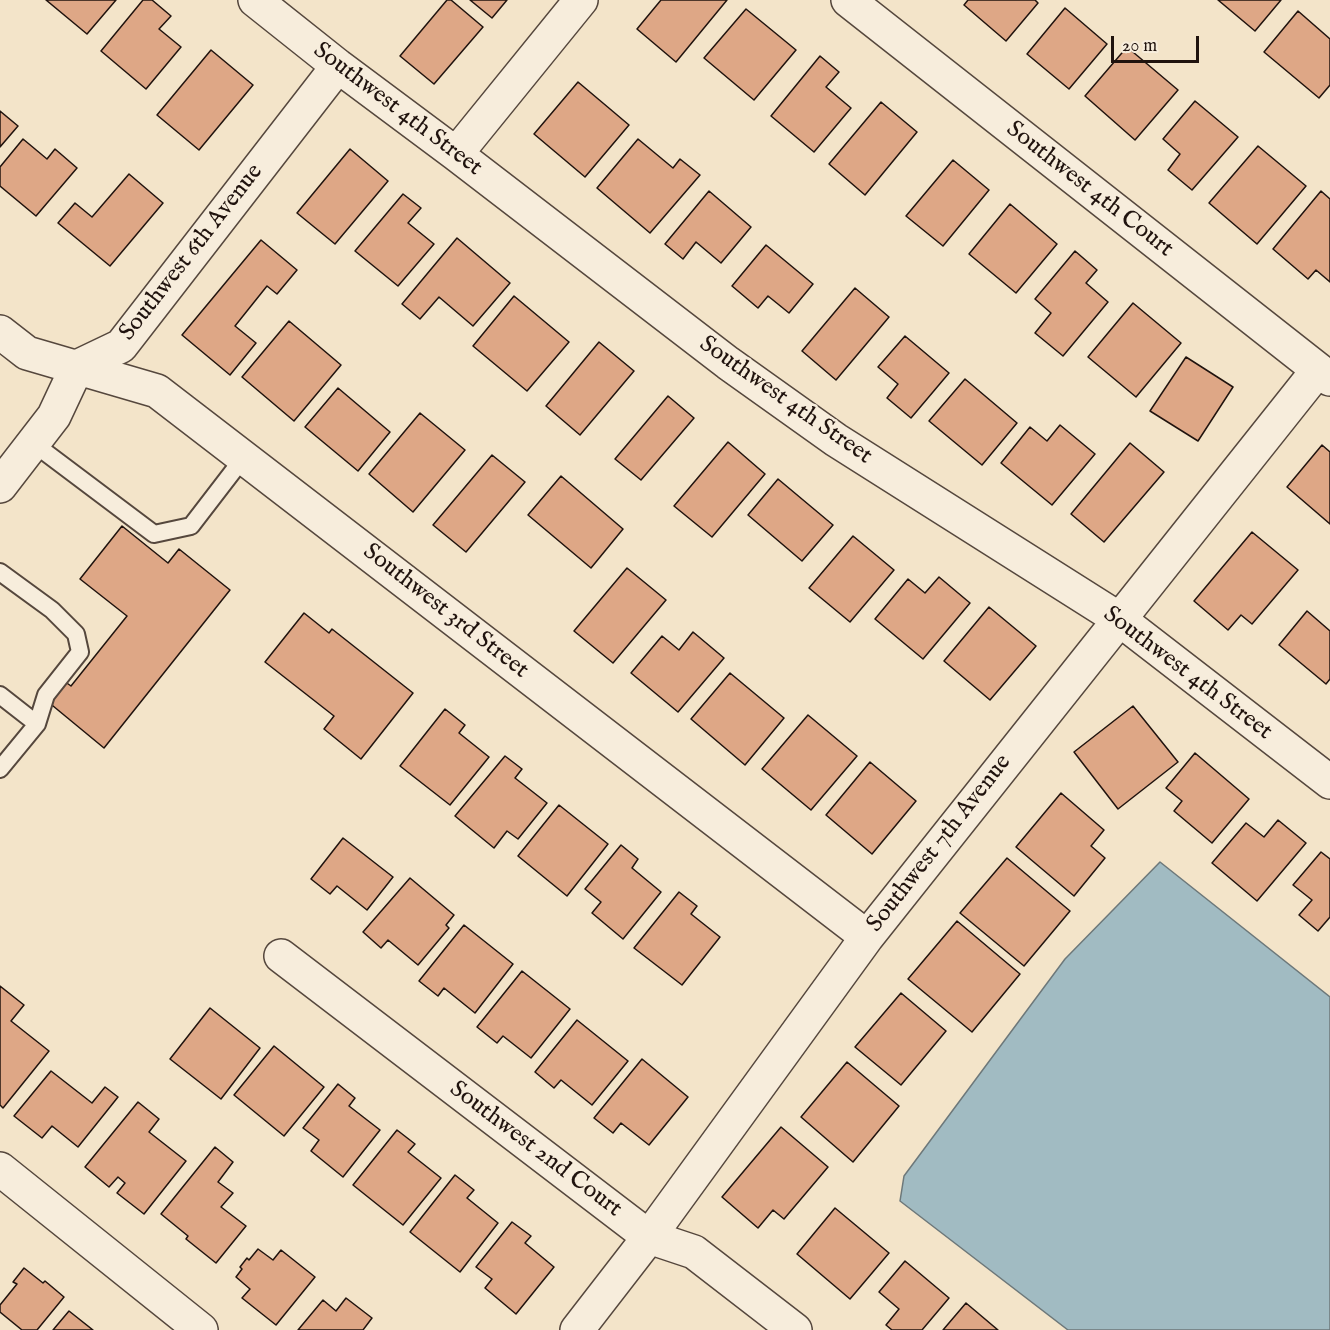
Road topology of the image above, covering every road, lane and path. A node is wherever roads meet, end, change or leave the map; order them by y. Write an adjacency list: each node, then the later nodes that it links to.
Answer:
1 (255, 0): 4 (street, Southwest 4th Street)
2 (582, 0): 5 (street)
3 (848, 0): 8 (street, Southwest 4th Court)
4 (338, 66): 5 (street, Southwest 4th Street); 7 (street, Southwest 6th Avenue)
5 (456, 154): 13 (street, Southwest 4th Street)
6 (0, 332): 7 (street, Southwest 3rd Street)
7 (77, 367): 9 (street); 10 (street, Southwest 3rd Street)
8 (1324, 375): 13 (street, Southwest 7th Avenue)
9 (33, 443): 10 (lane); 11 (street)
10 (244, 457): 18 (street, Southwest 3rd Street)
11 (0, 486)
12 (0, 572): 15 (lane)
13 (1119, 620): 17 (street, Southwest 4th Street); 18 (street, Southwest 7th Avenue)
14 (0, 695): 15 (lane)
15 (37, 724): 16 (lane)
16 (0, 769)
17 (1330, 782)
18 (867, 937): 21 (street, Southwest 7th Avenue)
19 (281, 956): 21 (street, Southwest 2nd Court)
20 (0, 1169): 22 (street)
21 (649, 1237): 23 (street, Southwest 7th Avenue); 24 (street, Southwest 2nd Court)
22 (201, 1330)
23 (577, 1330)
24 (795, 1330)

